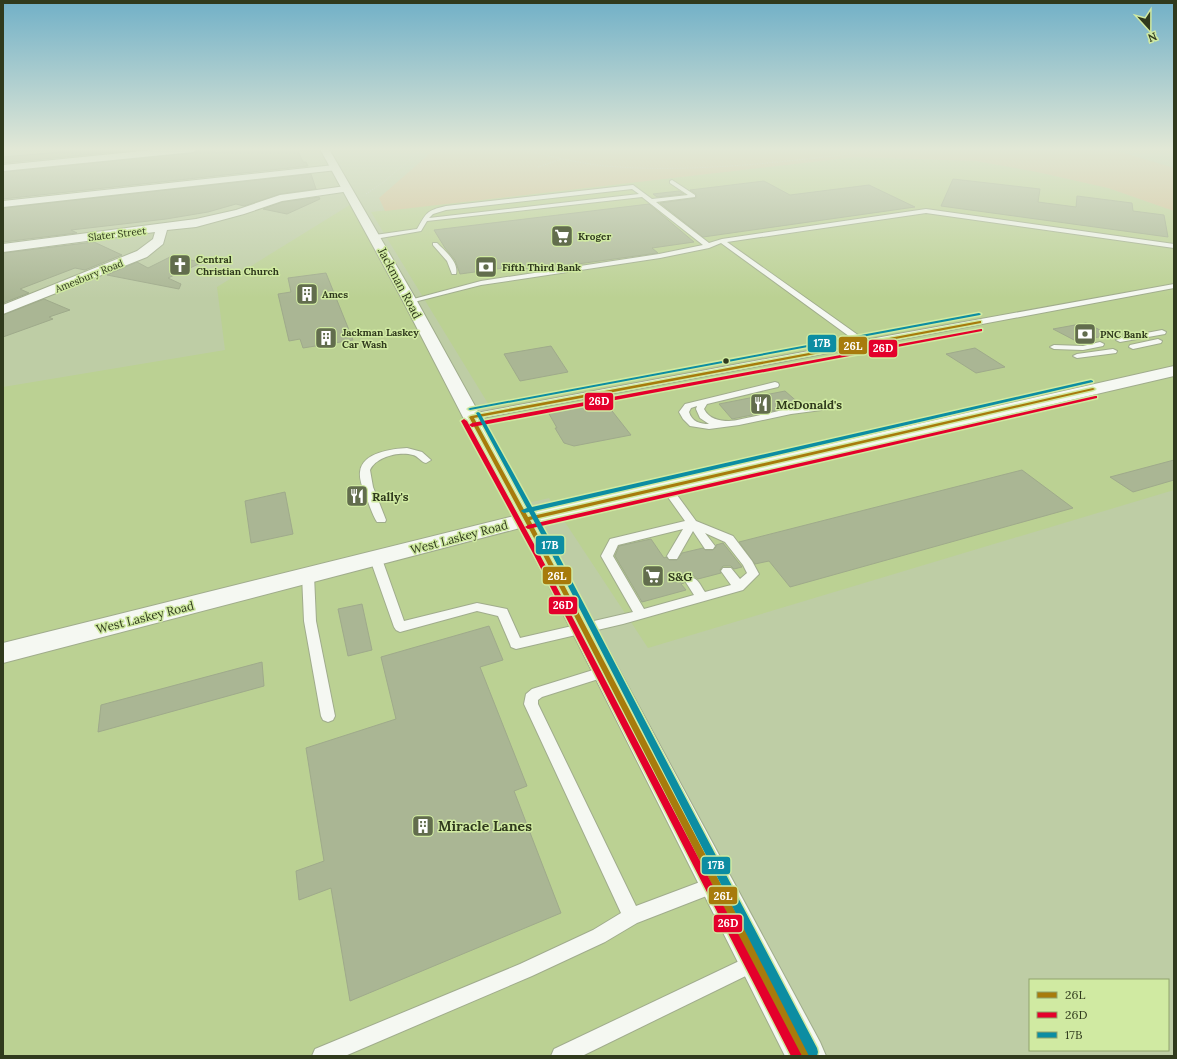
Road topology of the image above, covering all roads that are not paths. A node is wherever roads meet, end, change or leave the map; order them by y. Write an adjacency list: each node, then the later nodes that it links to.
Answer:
1 (54, 198): 9 (main road)
2 (279, 198): 11 (main road, Slater Street)
3 (352, 198): 12 (main road, Jackman Road)
4 (531, 198): 10 (lane)
5 (612, 198): 10 (lane)
6 (647, 198): 8 (lane)
7 (673, 198): 8 (lane)
8 (651, 201): 14 (lane)
9 (3, 204)
10 (424, 220): 12 (lane)
11 (162, 228): 16 (main road, Slater Street); 21 (main road, Amesbury Road)
12 (371, 231): 20 (main road, Jackman Road)
13 (722, 241): 14 (lane); 15 (lane); 23 (lane)
14 (709, 246): 20 (lane)
15 (1172, 247)
16 (3, 248)
17 (442, 262): 18 (lane)
18 (454, 273)
19 (1174, 286): 23 (lane)
20 (410, 301): 30 (main road, Jackman Road)
21 (3, 310)
22 (1160, 336): 22 (lane)
23 (864, 343): 30 (lane)
24 (1058, 349): 25 (lane)
25 (1077, 356)
26 (1174, 371): 33 (main road, West Laskey Road)
27 (775, 386): 28 (lane)
28 (703, 402): 31 (lane); 31 (lane)
29 (837, 405): 31 (lane)
30 (470, 417): 34 (main road, Jackman Road)
31 (727, 424)
32 (426, 460): 35 (lane)
33 (665, 486): 34 (main road, West Laskey Road); 36 (lane)
34 (526, 519): 39 (main road, West Laskey Road); 46 (main road, Jackman Road)
35 (381, 520)
36 (692, 522): 37 (lane); 38 (lane); 43 (lane); 45 (lane)
37 (709, 546)
38 (673, 556)
39 (376, 559): 41 (main road, West Laskey Road); 46 (lane)
40 (727, 571): 43 (lane)
41 (308, 575): 47 (main road, West Laskey Road); 49 (lane)
42 (691, 581): 44 (lane)
43 (738, 587): 44 (lane)
44 (702, 597): 45 (lane)
45 (641, 614): 46 (lane)
46 (583, 627): 48 (main road, Jackman Road)
47 (3, 653)
48 (606, 671): 50 (main road, Jackman Road); 51 (lane)
49 (328, 716)
50 (716, 884): 51 (lane); 52 (main road, Jackman Road)
51 (632, 916): 53 (lane)
52 (757, 962): 54 (lane); 55 (main road, Jackman Road)
53 (322, 1056)
54 (561, 1056)
55 (806, 1056)

